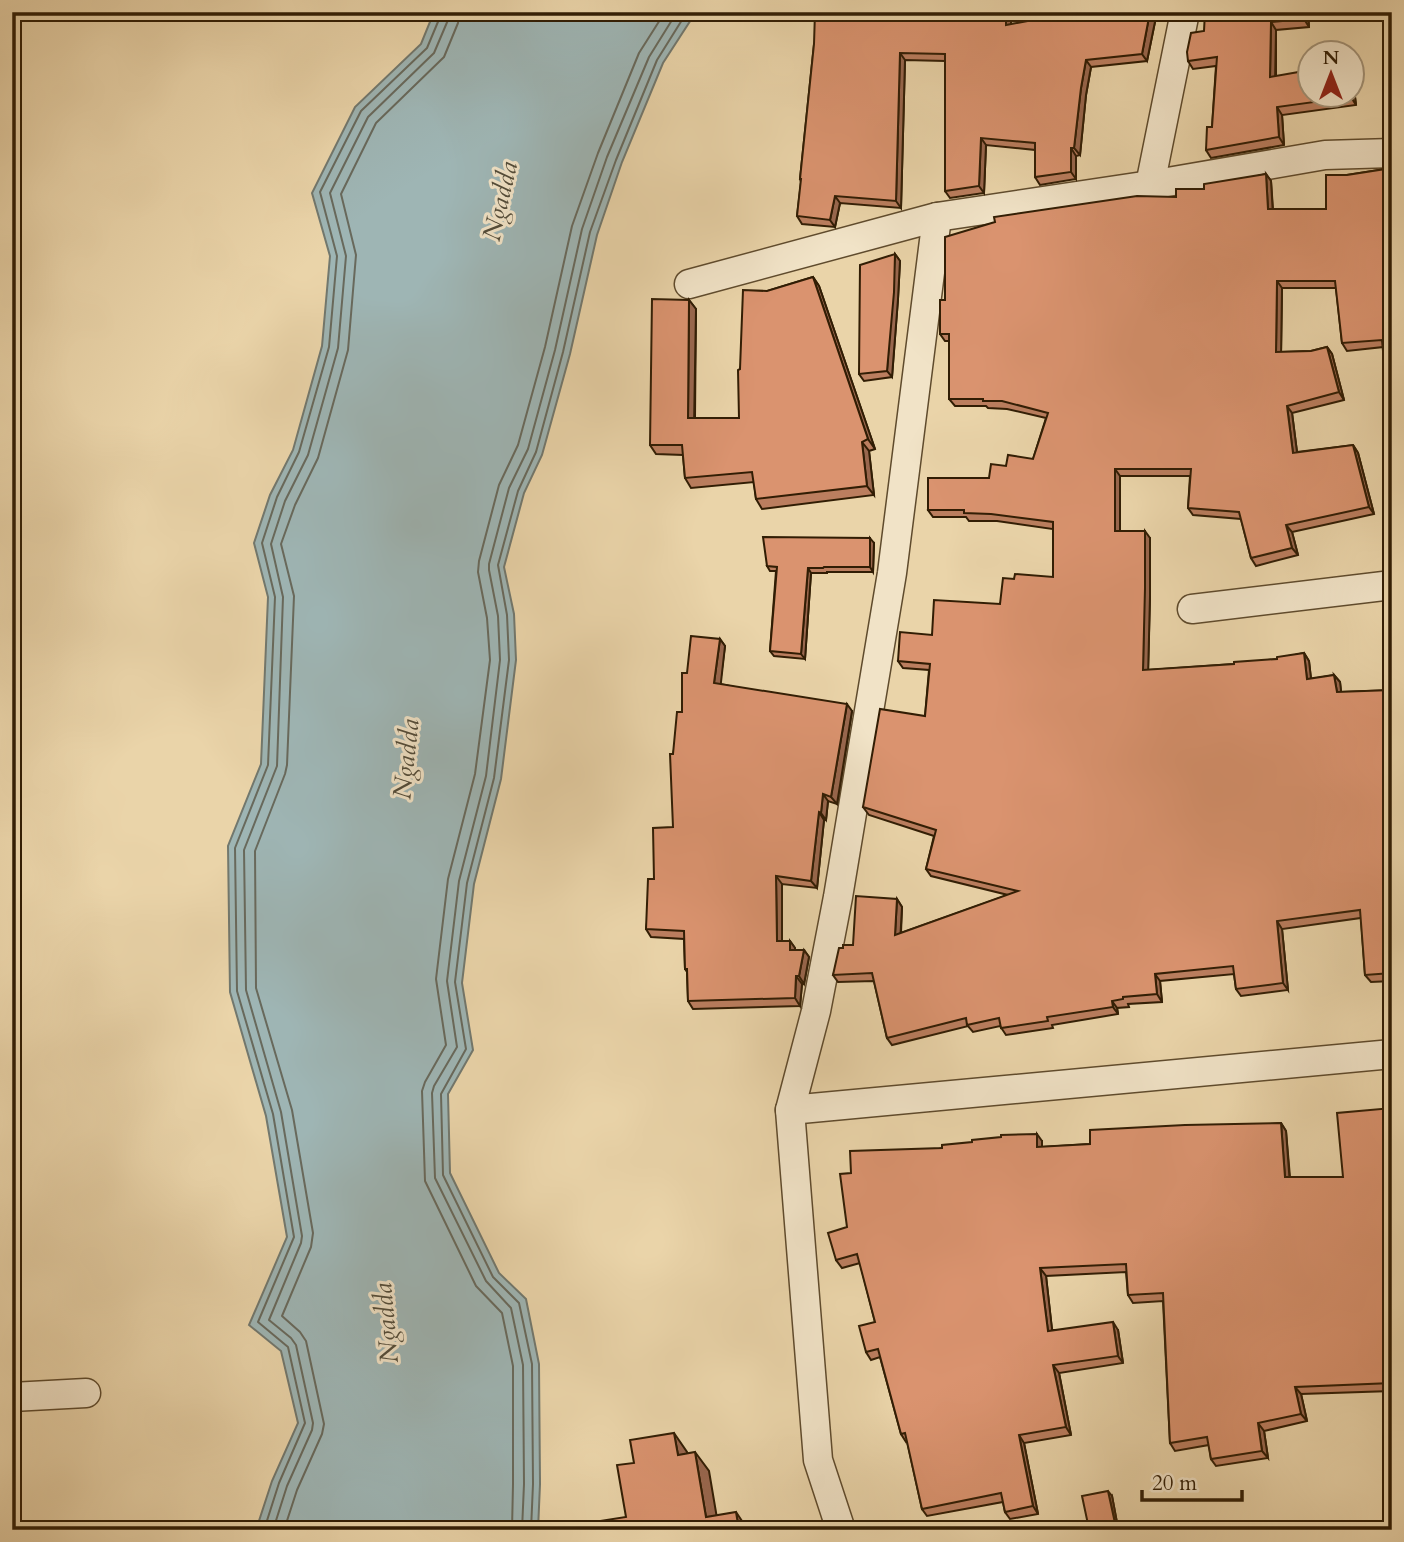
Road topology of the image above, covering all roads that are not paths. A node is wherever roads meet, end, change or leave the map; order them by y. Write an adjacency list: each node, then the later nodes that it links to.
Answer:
1 (1185, 12): 3 (street)
2 (1392, 153): 3 (street)
3 (1150, 185): 4 (street)
4 (937, 218): 5 (street); 9 (street)
5 (689, 284)
6 (1392, 585): 7 (street)
7 (1192, 609)
8 (1392, 1054): 9 (street)
9 (790, 1110): 12 (street)
10 (86, 1393): 11 (street)
11 (12, 1397)
12 (841, 1530)

